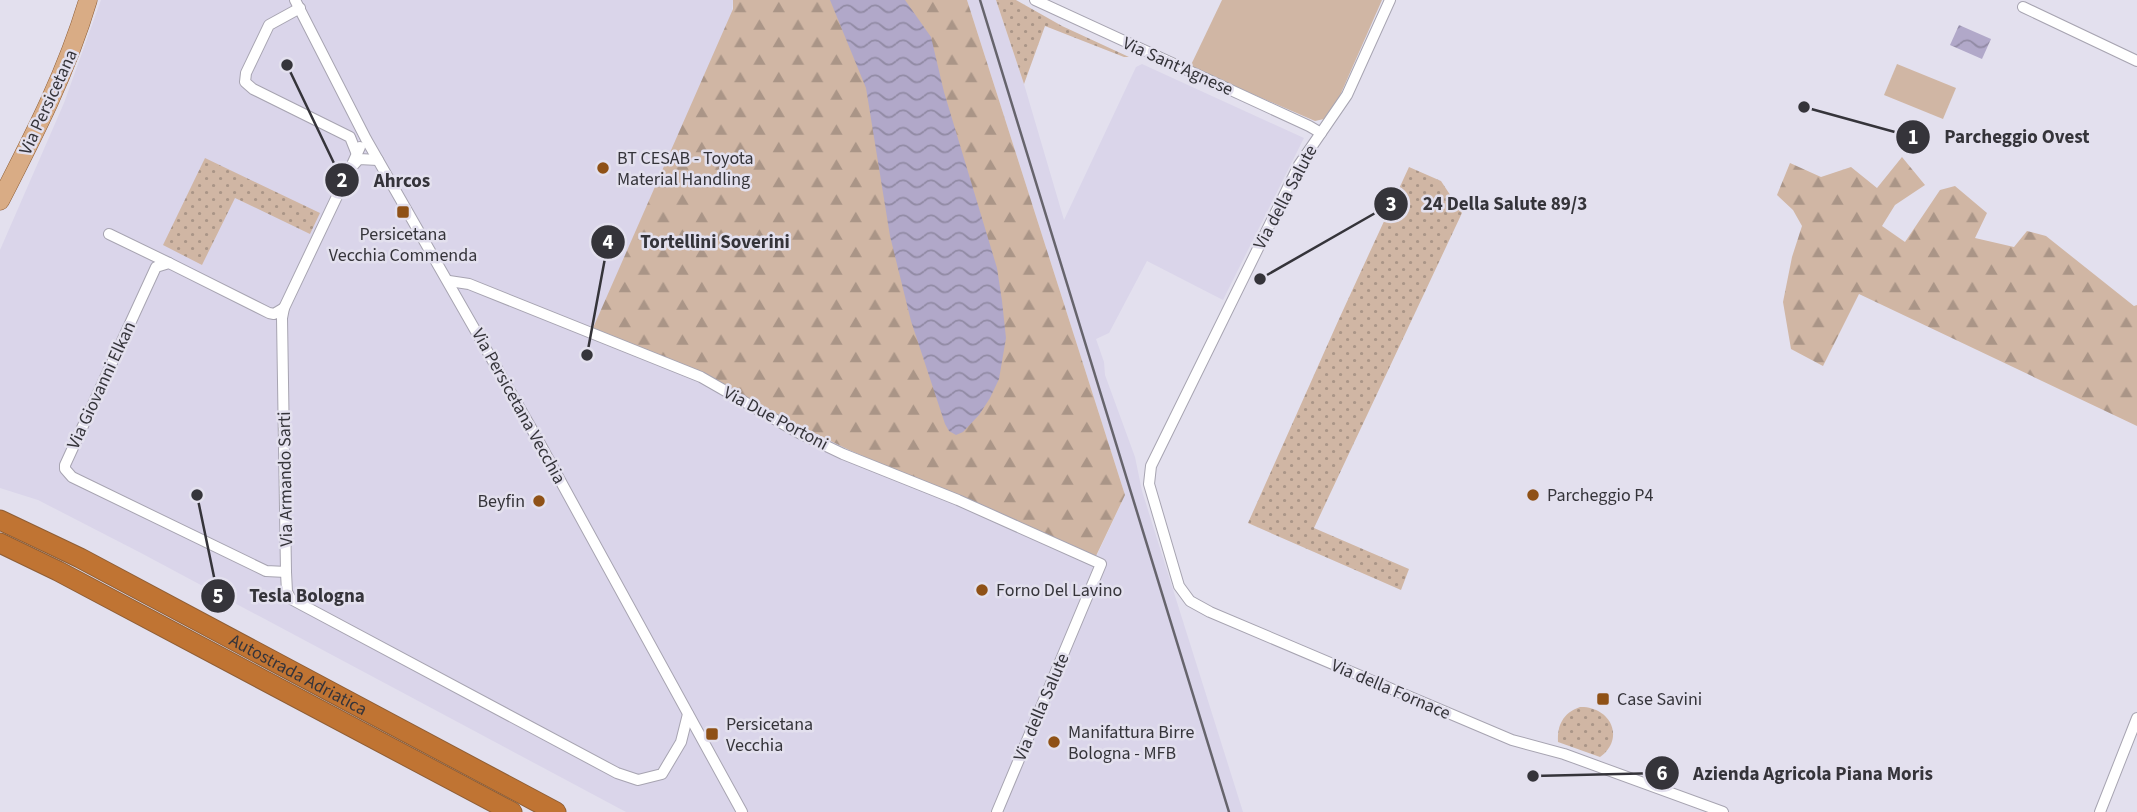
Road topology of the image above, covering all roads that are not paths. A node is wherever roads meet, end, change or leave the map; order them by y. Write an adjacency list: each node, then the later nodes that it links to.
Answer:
1 (88, 0): 12 (main road, Via Persicetana)
2 (1035, 0): 7 (street, Via Sant'Agnese)
3 (1390, 0): 7 (street, Via della Salute)
4 (297, 4): 8 (street, Via Persicetana Vecchia); 9 (street)
5 (2023, 7): 6 (street)
6 (2137, 61)
7 (1321, 134): 19 (street, Via della Salute)
8 (366, 139): 9 (street, Via Armando Sarti); 10 (street, Via Persicetana Vecchia)
9 (356, 152): 11 (street, Via Armando Sarti)
10 (378, 160): 11 (street); 17 (street, Via Persicetana Vecchia)
11 (350, 169): 18 (street, Via Armando Sarti)
12 (0, 201)
13 (109, 234): 14 (street)
14 (135, 246): 15 (street); 16 (street)
15 (169, 263): 16 (street); 18 (street)
16 (156, 267): 23 (street, Via Giovanni Elkan)
17 (449, 281): 22 (street, Via Due Portoni); 24 (street, Via Persicetana Vecchia)
18 (284, 307): 23 (street, Via Armando Sarti)
19 (1149, 474): 32 (street, Via della Fornace)
20 (0, 520): 29 (highway, Autostrada Adriatica)
21 (0, 543): 28 (highway, Autostrada Adriatica)
22 (1101, 564): 31 (street, Via della Salute)
23 (286, 572): 27 (street, Via Armando Sarti)
24 (688, 714): 26 (street, Via Persicetana Vecchia); 27 (street, Via Armando Sarti)
25 (2137, 718): 33 (street)
26 (698, 734): 27 (street); 30 (street, Via Persicetana Vecchia)
27 (682, 740)
28 (512, 812)
29 (556, 812)
30 (742, 812)
31 (996, 812)
32 (1723, 812)
33 (2100, 812)

